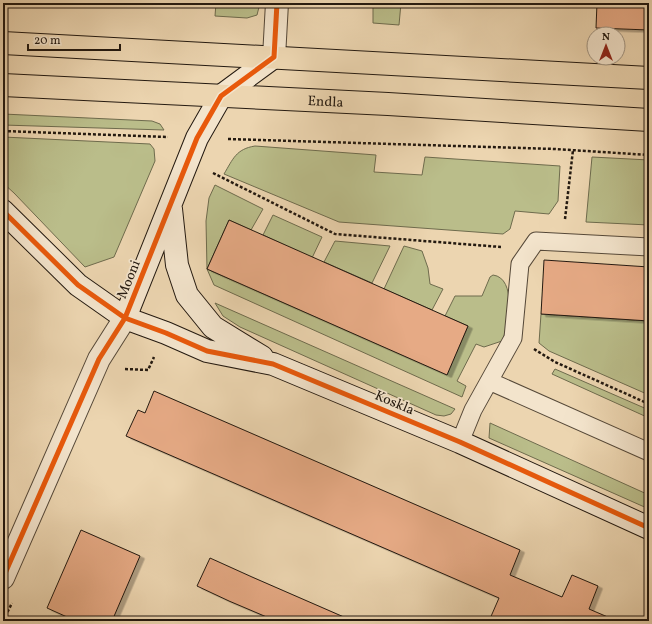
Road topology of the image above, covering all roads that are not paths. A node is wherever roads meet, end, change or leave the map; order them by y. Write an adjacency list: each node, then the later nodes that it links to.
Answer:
1 (277, 3): 3 (street)
2 (3, 43): 3 (main road)
3 (274, 57): 4 (main road); 6 (street, Mooni)
4 (649, 78)
5 (3, 85): 6 (main road, Endla)
6 (221, 96): 7 (main road, Endla); 8 (street, Mooni)
7 (649, 120)
8 (171, 208): 11 (street, Mooni); 12 (street)
9 (3, 211): 11 (street, Koskla)
10 (649, 247): 13 (lane)
11 (125, 318): 12 (street, Koskla); 17 (street, Mooni)
12 (273, 364): 14 (street, Koskla)
13 (489, 381): 14 (lane); 15 (lane)
14 (460, 442): 16 (street, Koskla)
15 (649, 452)
16 (649, 528)
17 (3, 578)

